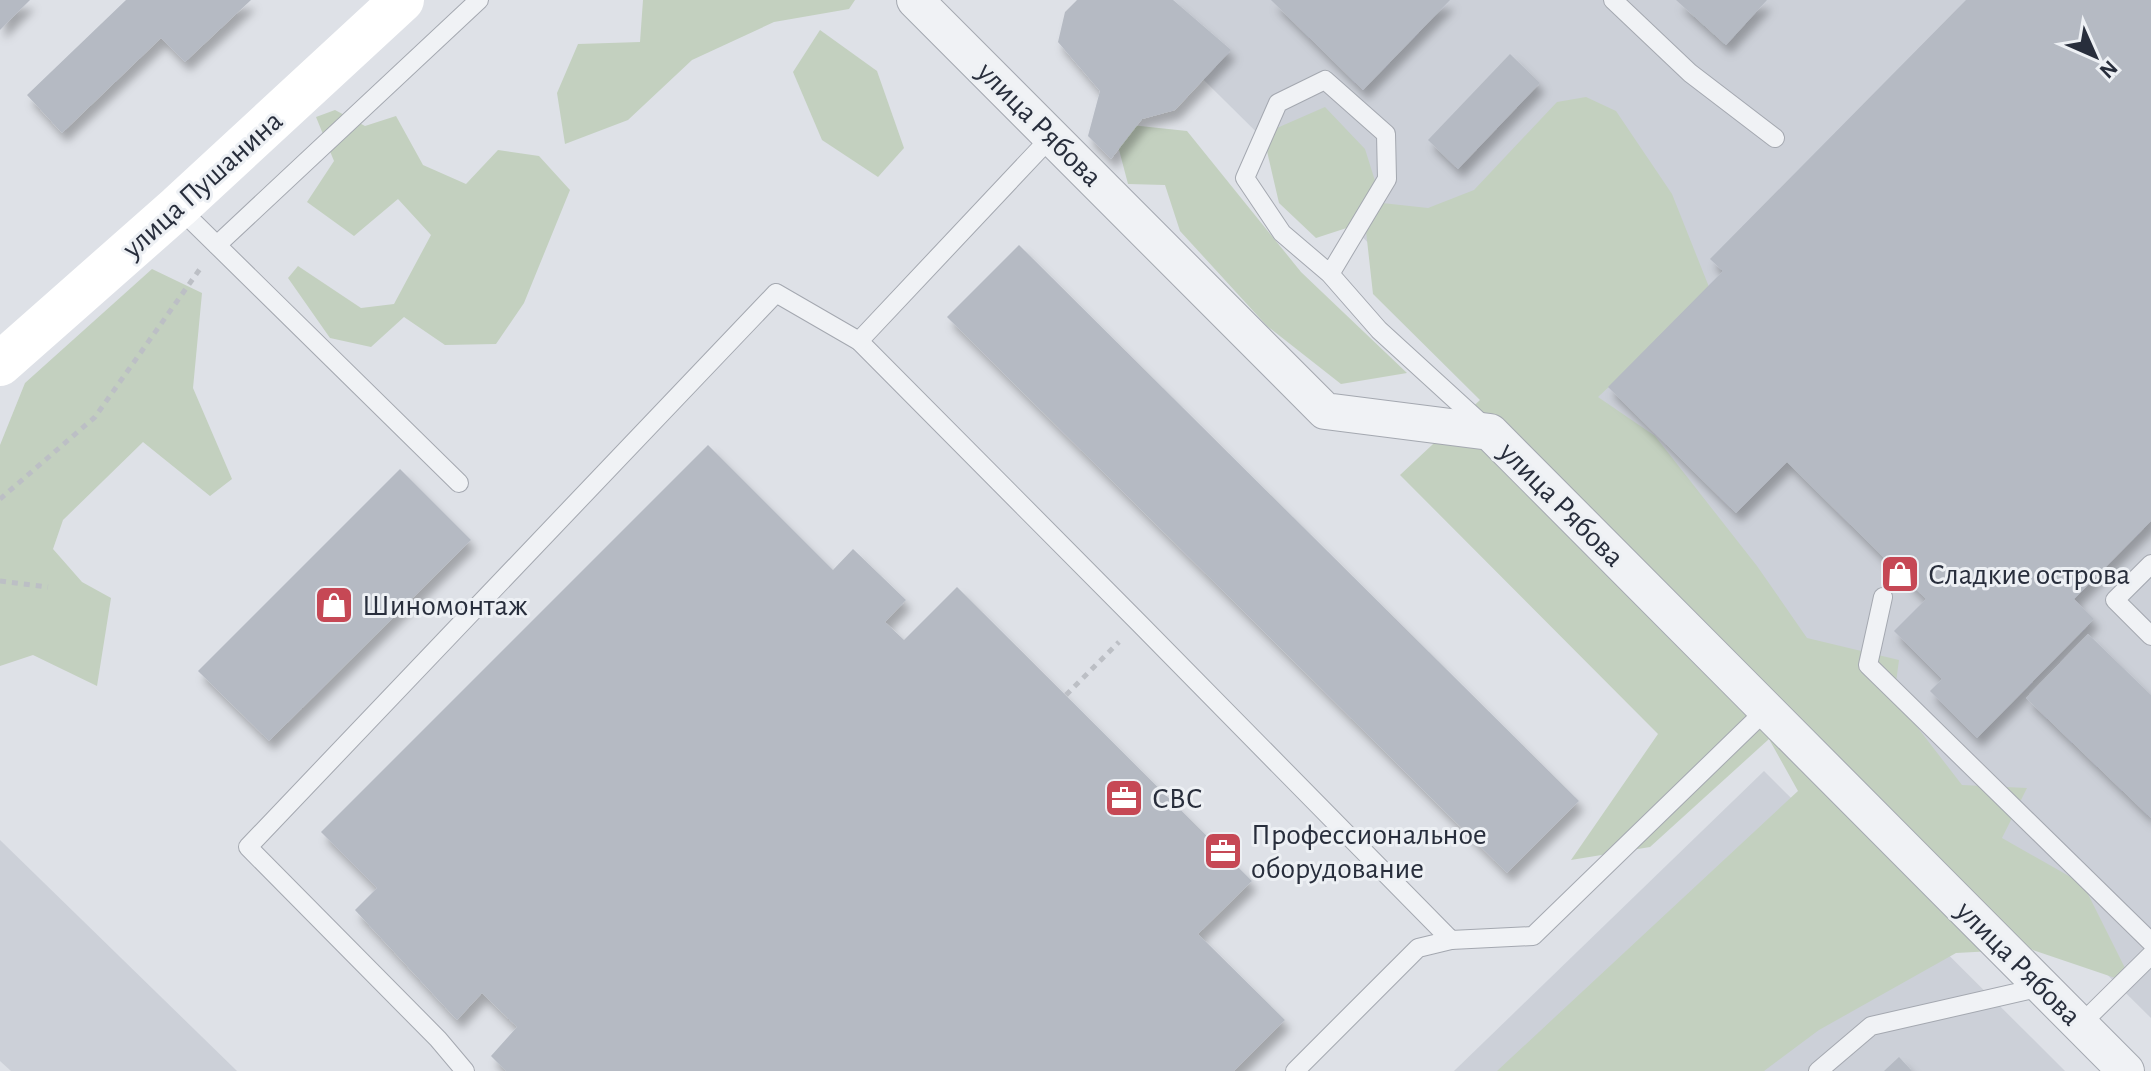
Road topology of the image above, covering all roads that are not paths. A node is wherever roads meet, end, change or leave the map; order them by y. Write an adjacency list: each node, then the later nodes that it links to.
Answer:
1 (402, 0): 7 (street, улица Пушанина)
2 (479, 0): 8 (lane)
3 (915, 0): 5 (street, улица Рябова)
4 (1613, 0): 6 (lane)
5 (1052, 136): 10 (lane); 12 (street, улица Рябова)
6 (1775, 138)
7 (178, 207): 8 (lane); 11 (street, улица Пушанина)
8 (217, 245): 13 (lane)
9 (1330, 274): 9 (lane); 12 (lane)
10 (859, 341): 18 (lane); 23 (lane)
11 (0, 364)
12 (1490, 432): 17 (street, улица Рябова)
13 (459, 483)
14 (2151, 564): 16 (lane)
15 (1883, 597): 19 (lane)
16 (2151, 636)
17 (1766, 710): 18 (lane); 21 (street, улица Рябова)
18 (1451, 940): 24 (lane)
19 (2151, 942)
20 (2151, 955): 22 (lane)
21 (2042, 987): 22 (street, улица Рябова); 25 (lane)
22 (2080, 1025): 26 (street, улица Рябова)
23 (465, 1071)
24 (1295, 1071)
25 (1818, 1071)
26 (2126, 1071)

